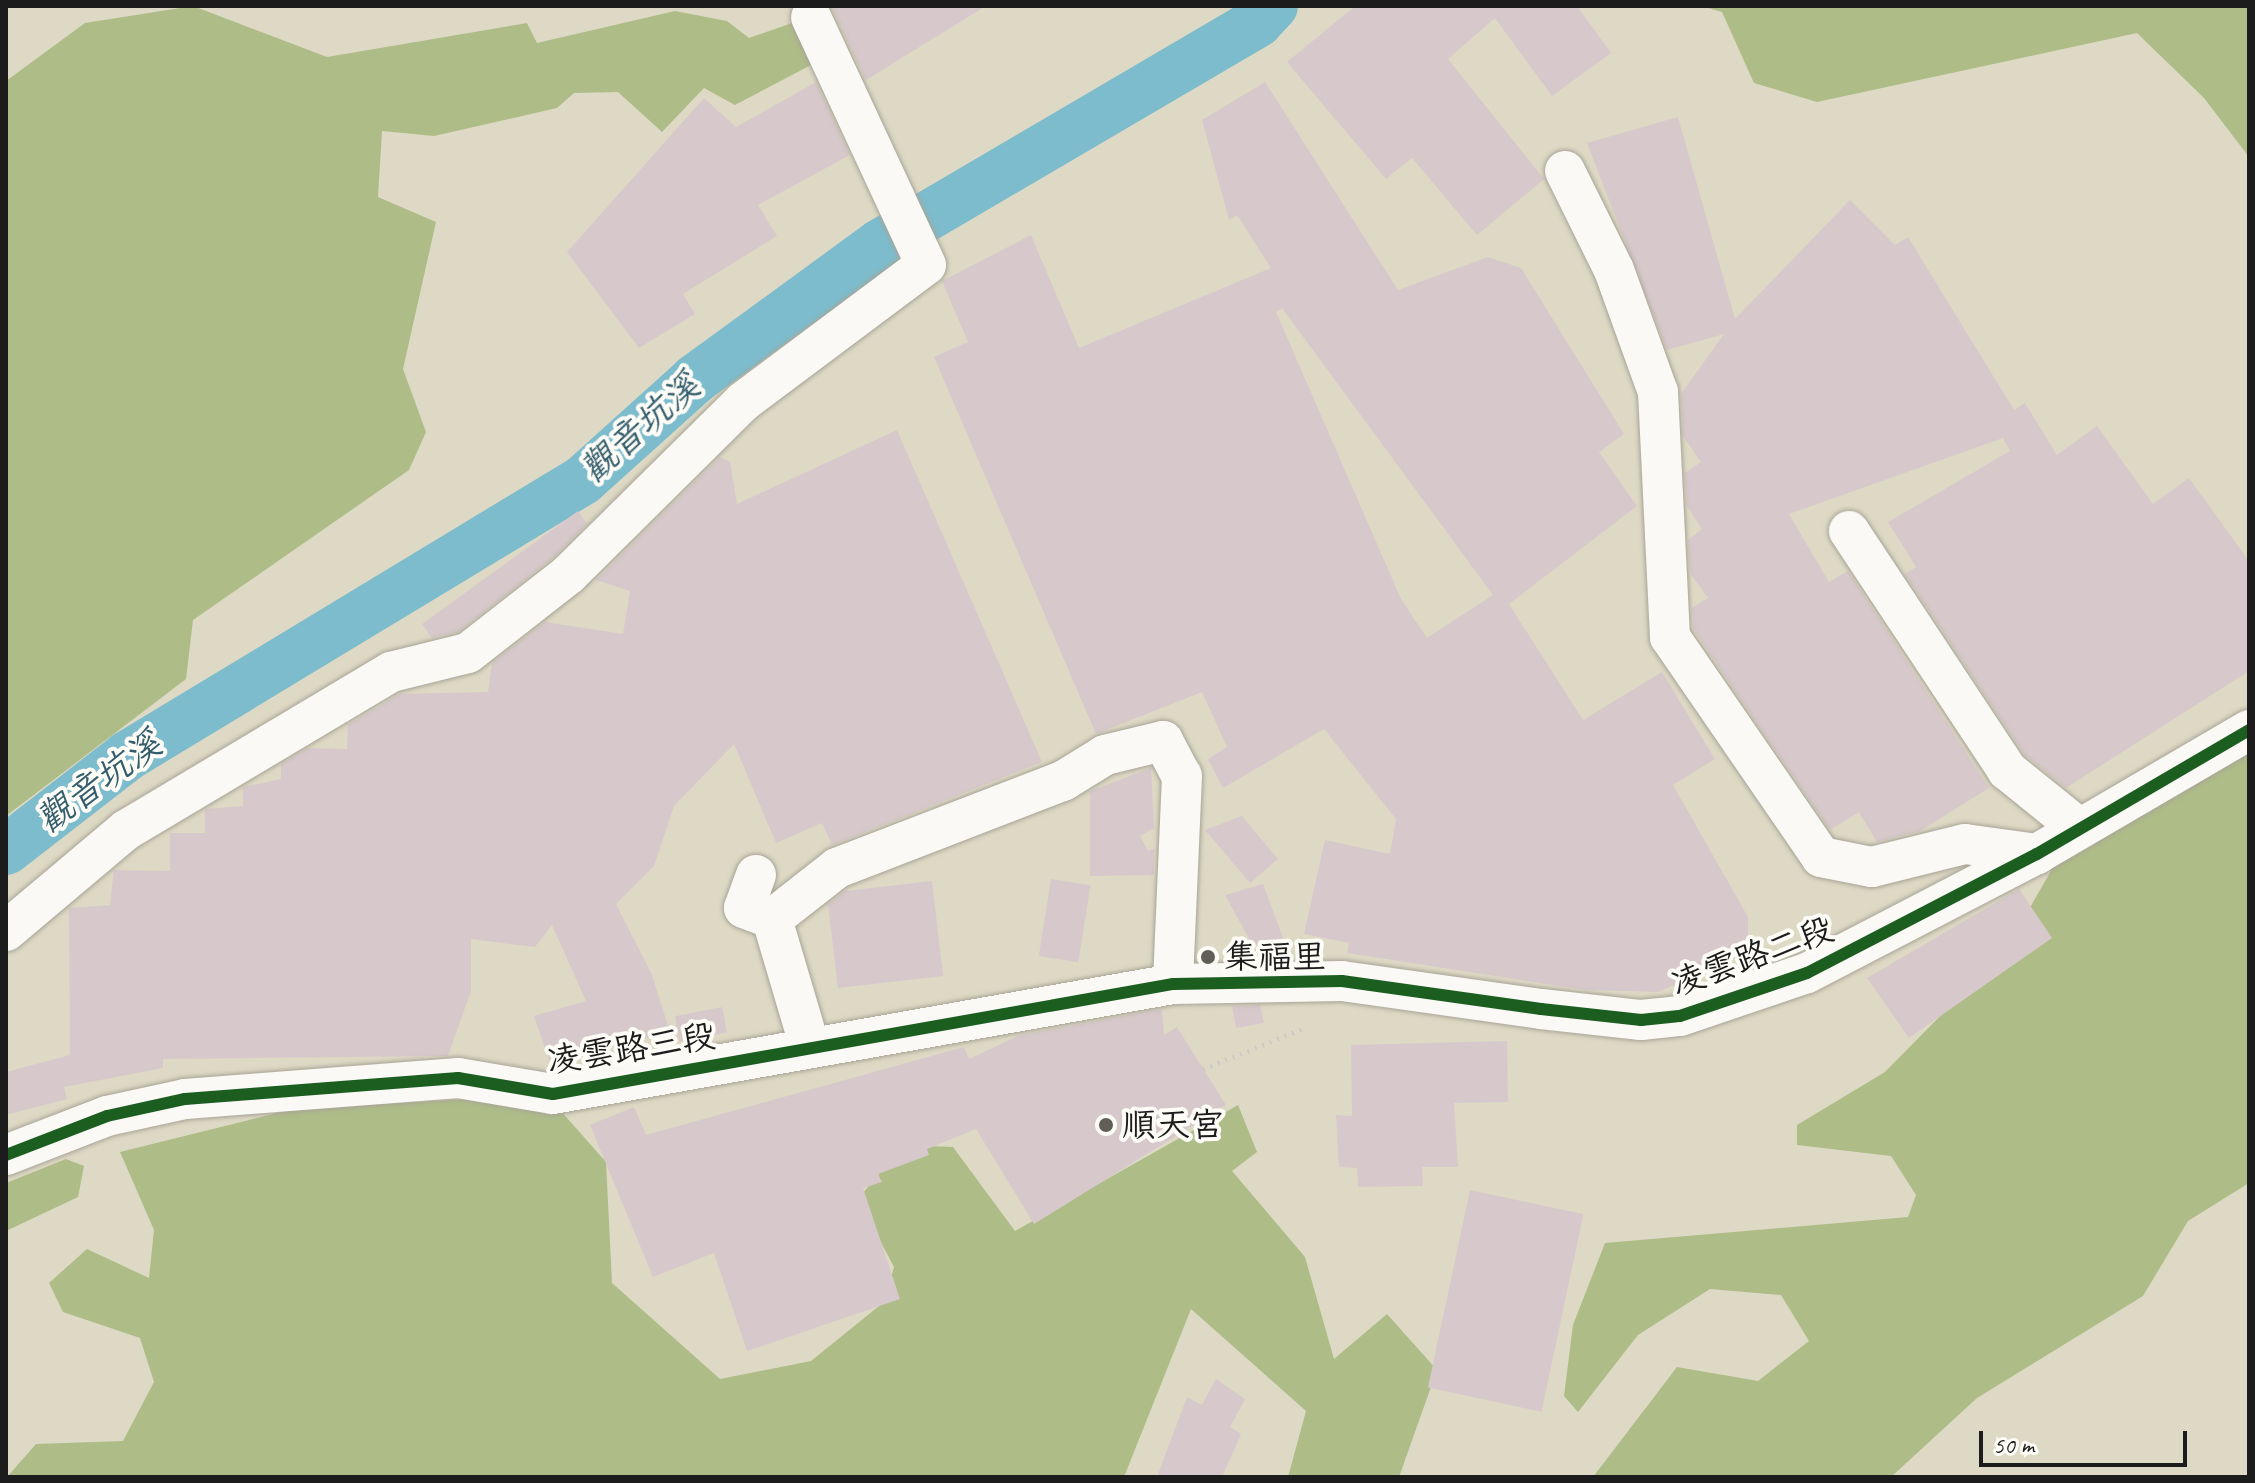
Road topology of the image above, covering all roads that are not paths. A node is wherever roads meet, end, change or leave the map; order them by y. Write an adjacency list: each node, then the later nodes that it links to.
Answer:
1 (811, 17): 9 (street)
2 (1565, 171): 6 (street)
3 (1849, 531): 5 (street)
4 (2249, 730): 5 (street, 凌雲路二段)
5 (2079, 828): 6 (street, 凌雲路二段)
6 (2037, 854): 10 (street, 凌雲路二段)
7 (756, 875): 8 (street)
8 (772, 919): 10 (street); 11 (street)
9 (6, 931)
10 (1173, 984): 11 (street, 凌雲路三段)
11 (810, 1047): 12 (street, 凌雲路三段)
12 (6, 1155)

